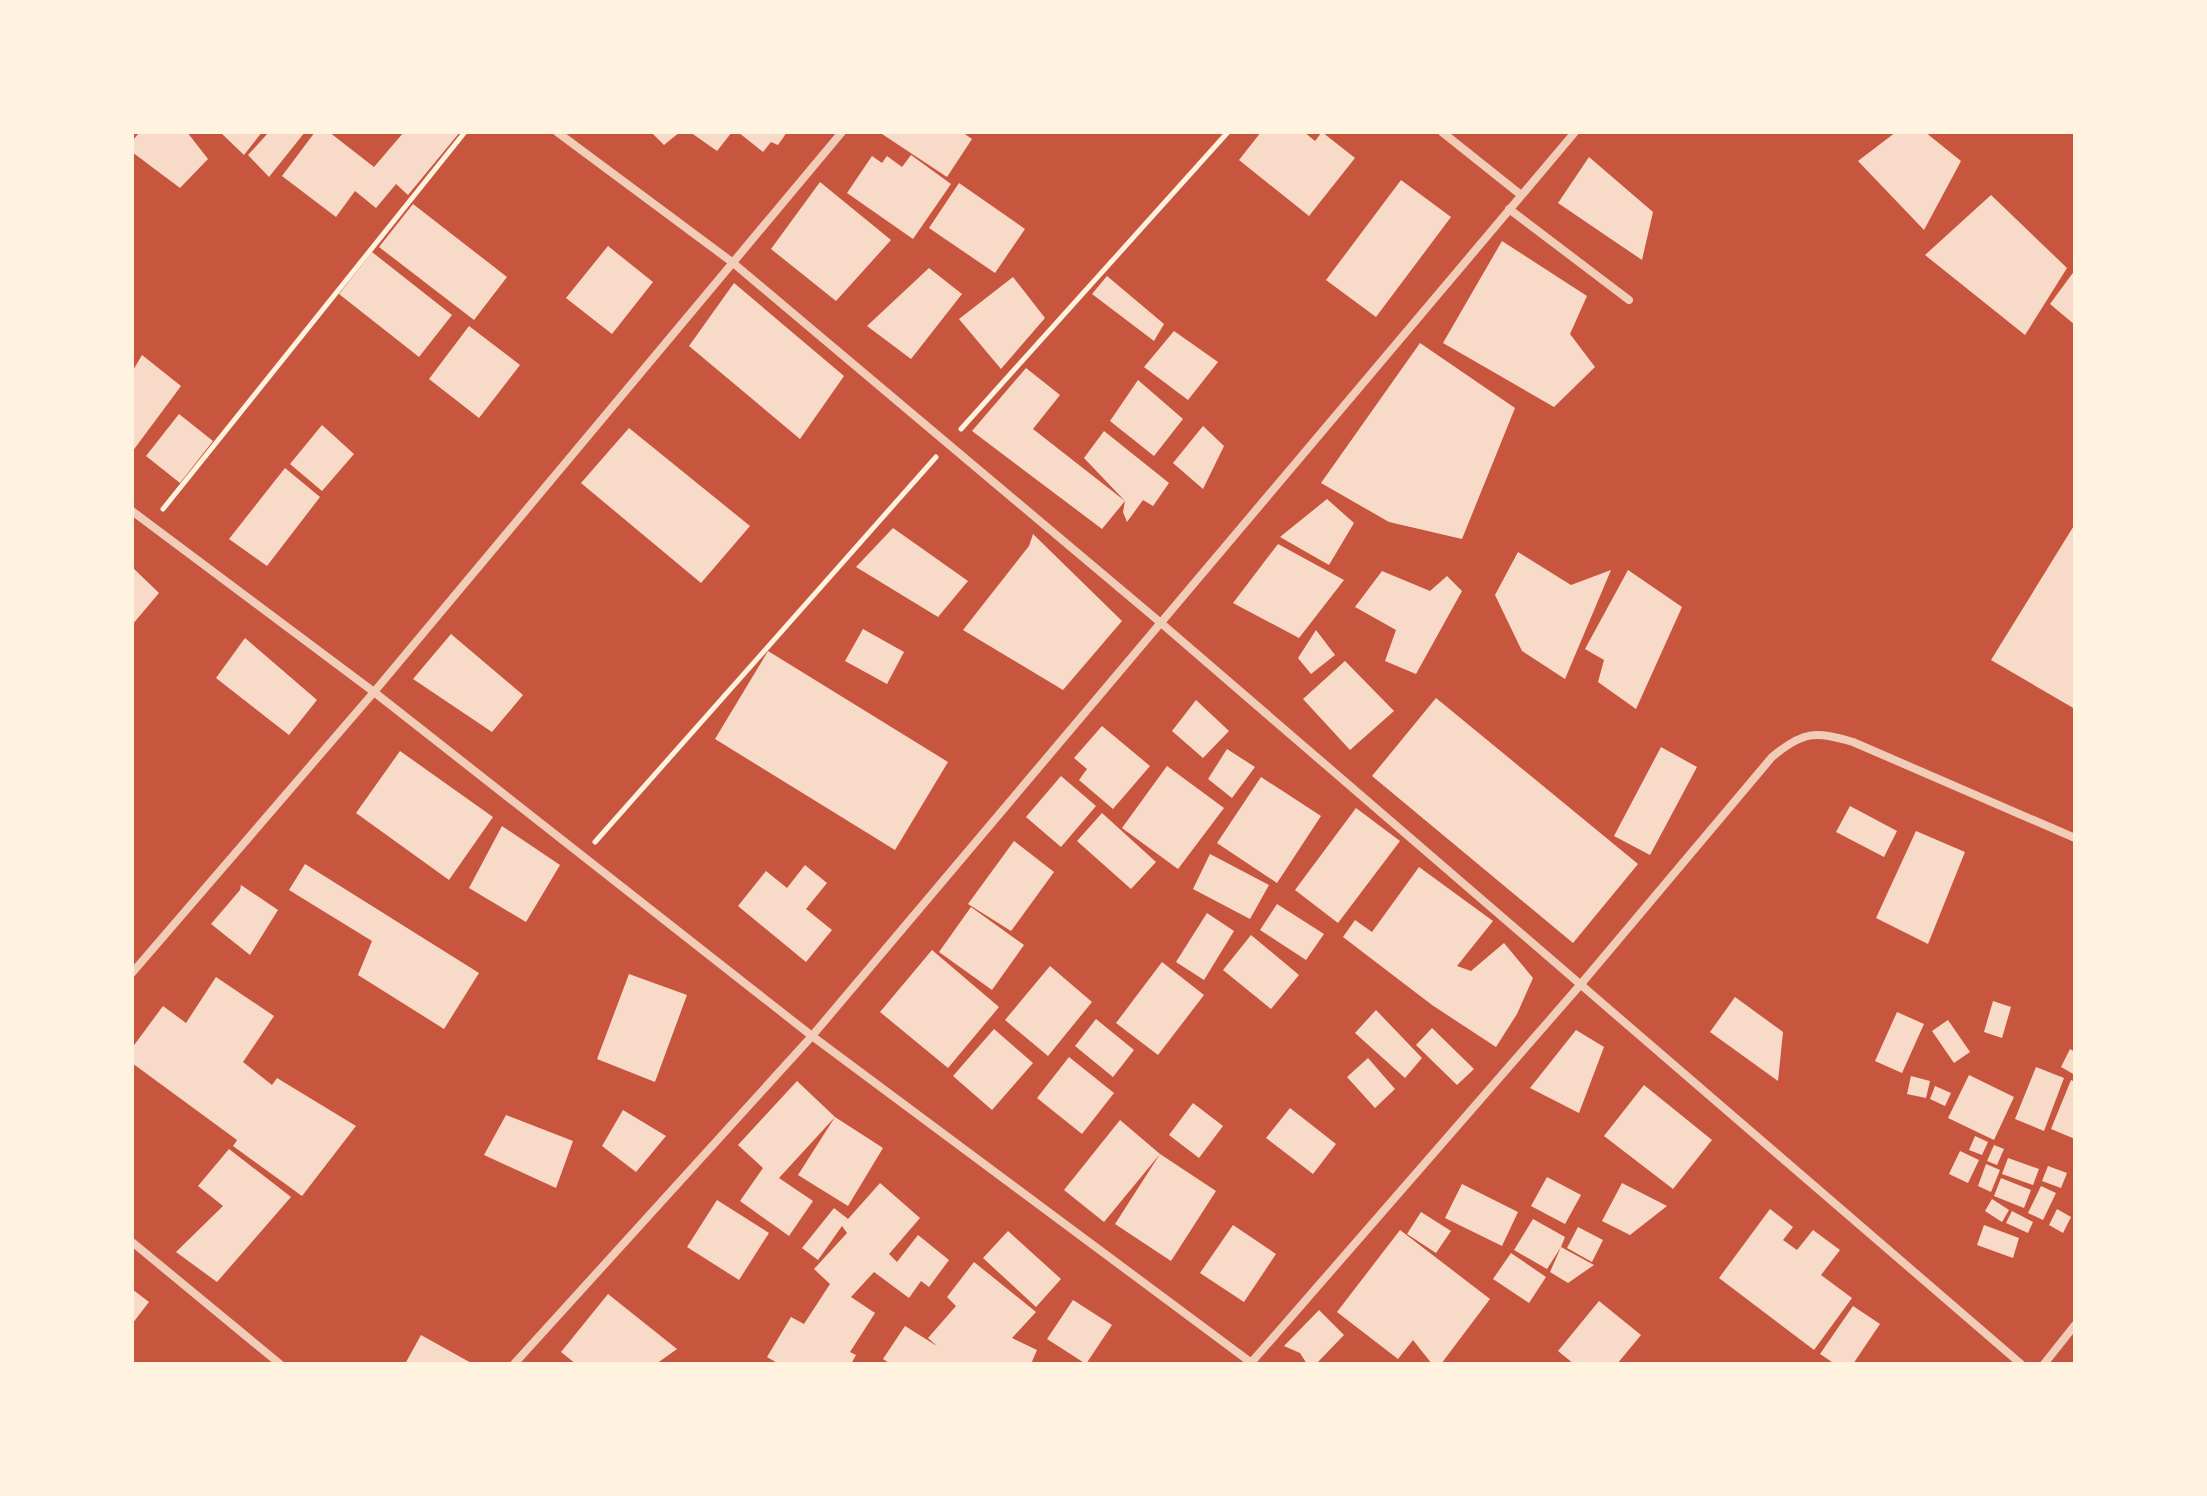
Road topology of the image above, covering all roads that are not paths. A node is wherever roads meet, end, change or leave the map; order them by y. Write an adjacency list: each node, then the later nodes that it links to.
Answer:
1 (557, 132): 7 (street)
2 (842, 132): 7 (street)
3 (1442, 132): 5 (street)
4 (1575, 132): 5 (street)
5 (1521, 195): 6 (street)
6 (1509, 209): 8 (street); 10 (street)
7 (732, 262): 10 (street); 11 (street)
8 (1629, 300)
9 (132, 511): 11 (street)
10 (1161, 623): 14 (street); 15 (street)
11 (374, 692): 13 (street); 15 (street)
12 (2075, 838): 14 (street)
13 (132, 973)
14 (1581, 984): 20 (street); 21 (street)
15 (812, 1036): 19 (street); 20 (street)
16 (132, 1242): 18 (street)
17 (2075, 1325): 22 (street)
18 (280, 1364)
19 (514, 1364)
20 (1252, 1364)
21 (2021, 1364)
22 (2044, 1364)

